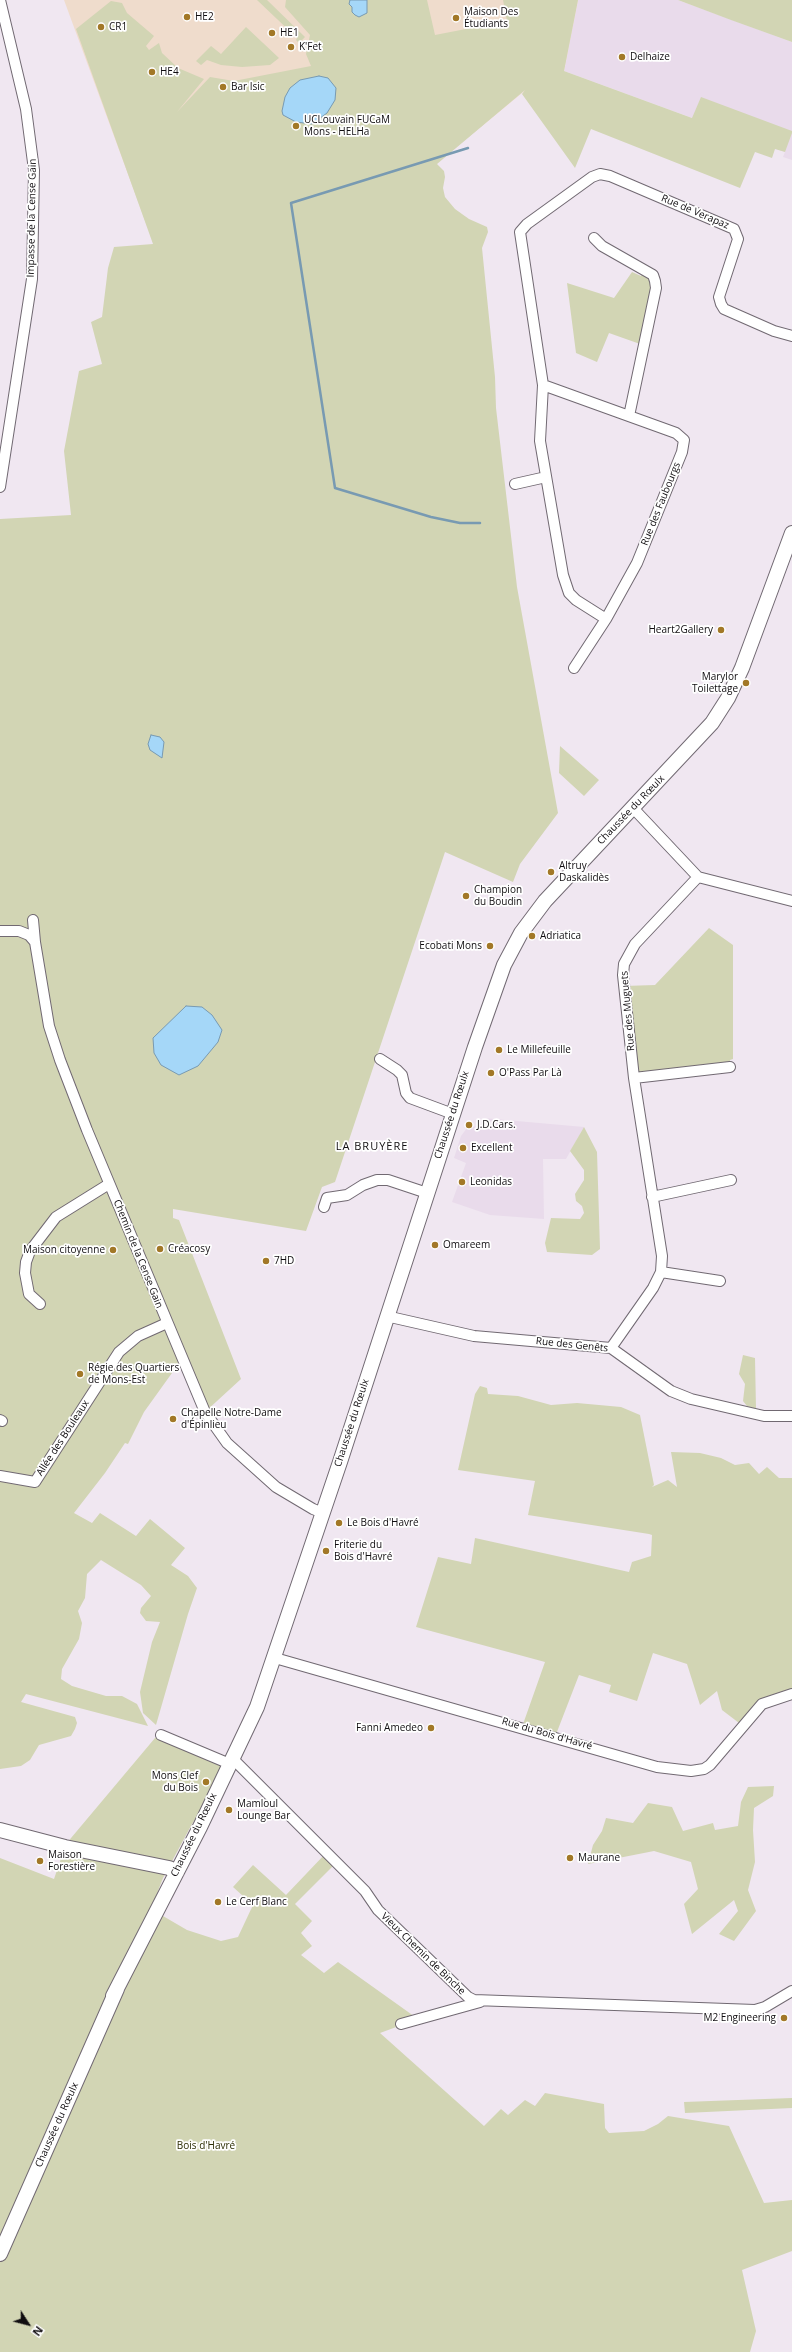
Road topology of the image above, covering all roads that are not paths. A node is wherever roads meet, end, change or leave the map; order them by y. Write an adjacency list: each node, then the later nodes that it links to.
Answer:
1 (0, 0): 6 (street, Impasse de la Cense Gain)
2 (594, 238): 5 (street)
3 (792, 336): 4 (street, Rue de Verapaz)
4 (543, 386): 5 (street, Rue des Faubourgs); 8 (street)
5 (629, 416): 12 (street, Rue des Faubourgs)
6 (8, 437): 7 (street, Impasse de la Cense Gain); 10 (street, Impasse de la Cense Gain)
7 (0, 449)
8 (546, 477): 9 (street); 12 (street)
9 (515, 484)
10 (0, 487)
11 (792, 533): 14 (main road, Chaussée du Rœulx)
12 (606, 619): 13 (street, Rue des Faubourgs)
13 (574, 668)
14 (633, 808): 15 (street); 23 (main road, Chaussée du Rœulx)
15 (698, 877): 16 (street); 22 (street, Rue des Muguets)
16 (792, 901)
17 (33, 920): 19 (street, Chemin de la Cense Gain)
18 (0, 931): 19 (street)
19 (35, 942): 25 (street, Chemin de la Cense Gain)
20 (380, 1059): 23 (street)
21 (730, 1067): 22 (street)
22 (634, 1078): 27 (street, Rue des Muguets)
23 (453, 1114): 26 (main road, Chaussée du Rœulx)
24 (731, 1180): 27 (street)
25 (109, 1184): 31 (street); 33 (street, Chemin de la Cense Gain)
26 (427, 1194): 28 (street); 32 (main road, Chaussée du Rœulx)
27 (652, 1197): 29 (street, Rue des Muguets)
28 (324, 1207)
29 (661, 1272): 30 (street); 34 (street, Rue des Muguets)
30 (720, 1281)
31 (40, 1304)
32 (386, 1316): 34 (street, Rue des Genêts); 37 (main road, Chaussée du Rœulx)
33 (166, 1323): 36 (street, Allée des Bouleaux); 37 (street, Chemin de la Cense Gain)
34 (611, 1348): 35 (street, Rue des Genêts)
35 (792, 1416)
36 (0, 1476)
37 (323, 1513): 38 (main road, Chaussée du Rœulx)
38 (275, 1658): 39 (street, Rue du Bois d'Havré); 41 (main road, Chaussée du Rœulx)
39 (792, 1694)
40 (160, 1735): 41 (street)
41 (231, 1761): 43 (main road, Chaussée du Rœulx); 46 (street, Vieux Chemin de Binche)
42 (0, 1830): 43 (main road)
43 (173, 1870): 45 (main road, Chaussée du Rœulx); 45 (main road, Chaussée du Rœulx)
44 (792, 1991): 46 (street, Vieux Chemin de Binche)
45 (113, 1996): 48 (main road, Chaussée du Rœulx)
46 (482, 2001): 47 (street)
47 (400, 2024)
48 (0, 2254)

